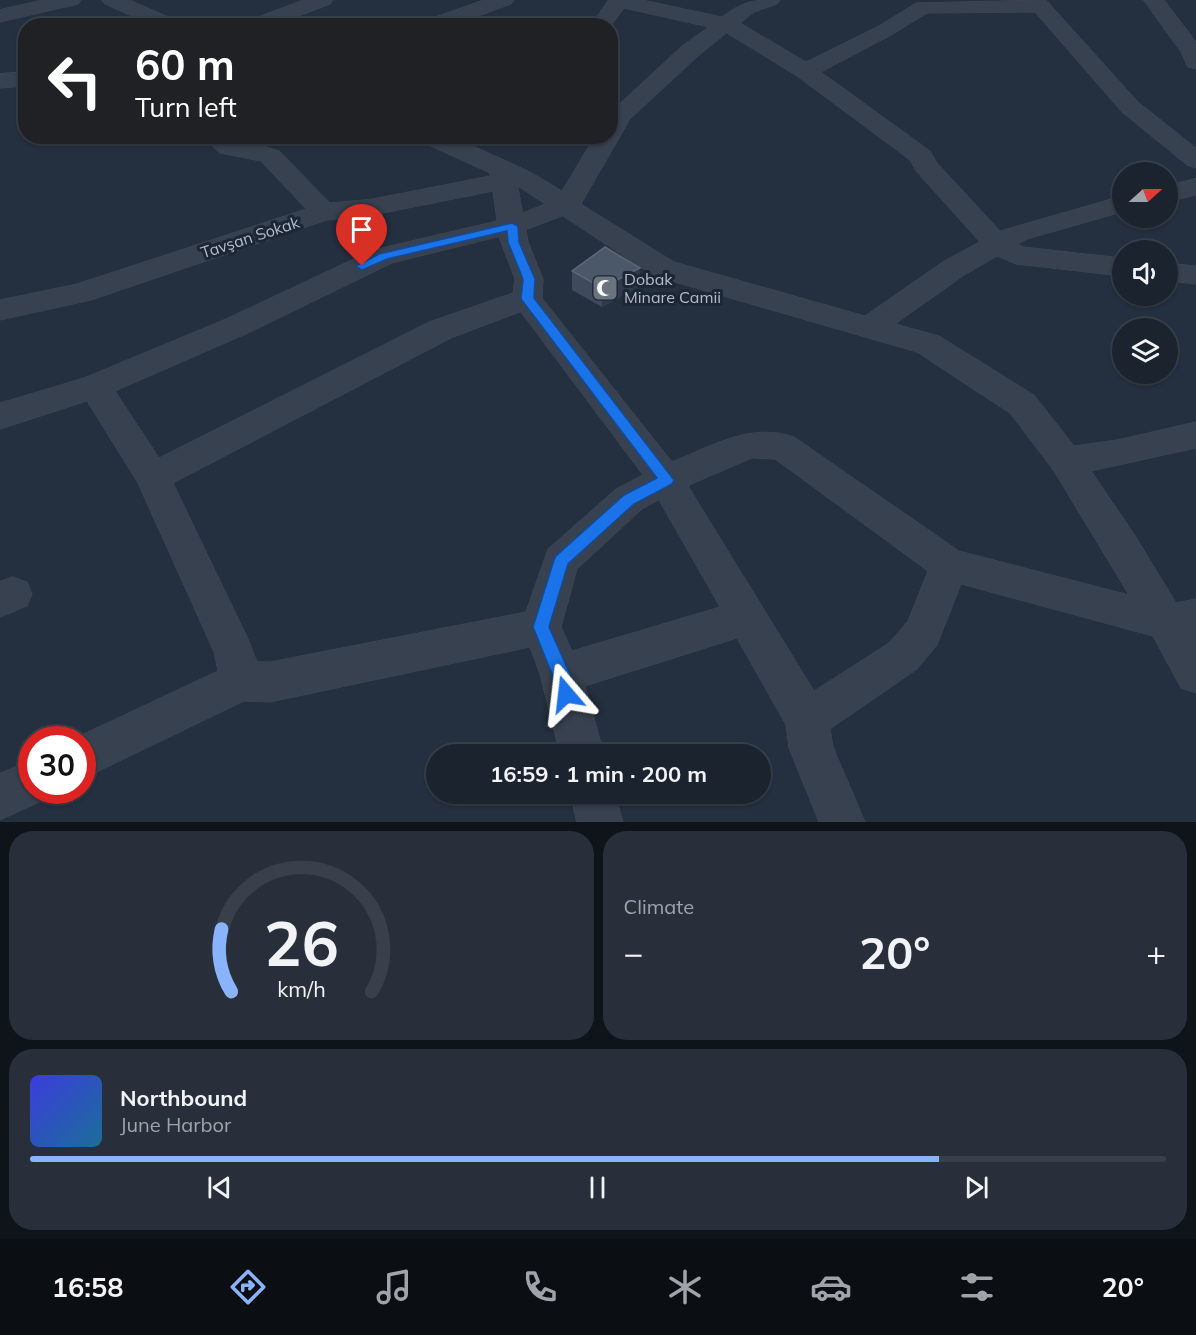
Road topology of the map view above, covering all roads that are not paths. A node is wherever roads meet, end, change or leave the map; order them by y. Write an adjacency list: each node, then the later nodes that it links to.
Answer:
1 (71, 0): 10 (street)
2 (112, 0): 11 (street)
3 (323, 0): 12 (street)
4 (504, 0): 13 (street)
5 (618, 0): 14 (street); 15 (street)
6 (1154, 0): 16 (street)
7 (766, 1): 15 (street)
8 (1038, 3): 9 (street); 24 (street)
9 (921, 4): 17 (street)
10 (0, 16)
11 (154, 18)
12 (274, 18)
13 (452, 18)
14 (607, 18)
15 (726, 24): 17 (street); 20 (street)
16 (1196, 62)
17 (805, 71): 32 (street)
18 (18, 80): 19 (street)
19 (0, 81)
20 (618, 117)
21 (220, 144): 30 (street)
22 (444, 144): 25 (street)
23 (600, 144): 28 (street)
24 (1196, 160)
25 (503, 175): 28 (street); 30 (street, Tavşan Sokak); 31 (street)
26 (1196, 187): 27 (street)
27 (1178, 191)
28 (566, 206): 31 (street); 36 (street)
29 (1112, 207): 32 (street)
30 (324, 212): 35 (street, Tavşan Sokak)
31 (512, 226): 34 (street); 37 (street)
32 (996, 243): 33 (street); 36 (street)
33 (1112, 266)
34 (527, 299): 41 (street); 42 (street)
35 (0, 310)
36 (870, 327): 40 (street)
37 (95, 386): 38 (street); 41 (street)
38 (0, 416)
39 (1196, 435): 40 (street)
40 (1066, 461): 45 (street)
41 (153, 477): 49 (street)
42 (666, 480): 43 (street); 44 (street); 46 (street)
43 (949, 565): 45 (street); 50 (street)
44 (746, 617): 47 (street); 50 (street)
45 (1181, 620): 48 (street)
46 (541, 627): 47 (street); 49 (street)
47 (561, 674): 51 (street)
48 (1196, 674)
49 (241, 681): 52 (street)
50 (807, 720): 57 (street)
51 (579, 744)
52 (96, 751)
53 (18, 789): 54 (street)
54 (0, 797)
55 (596, 804): 56 (street)
56 (600, 822)
57 (842, 822)

